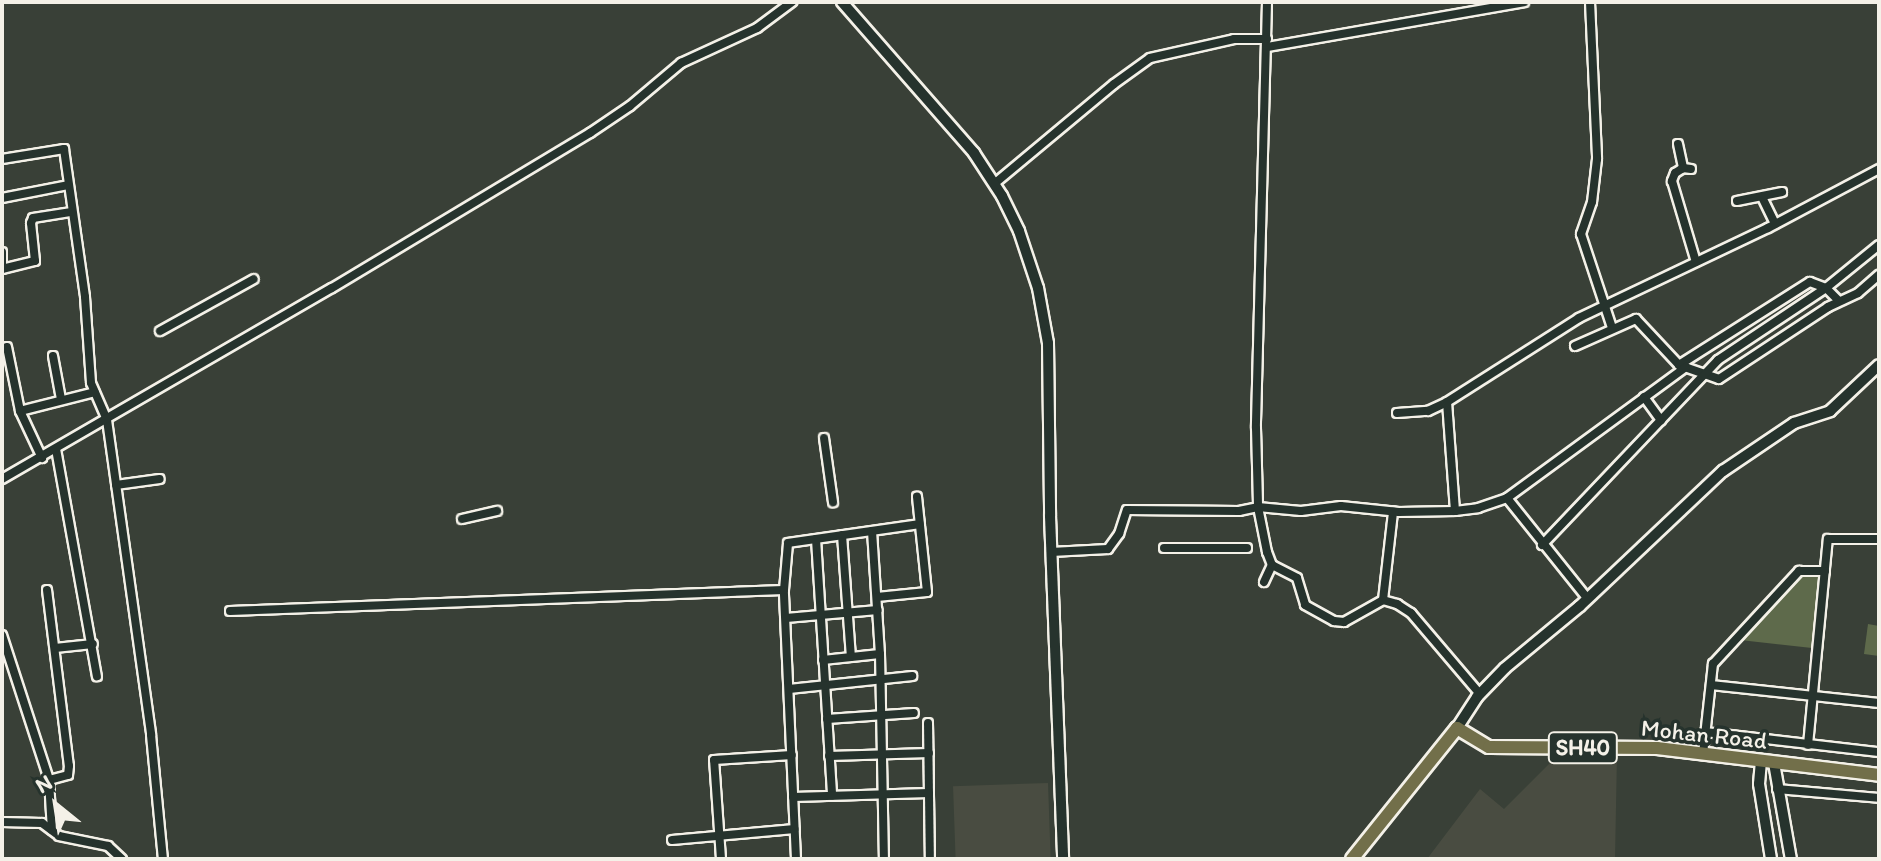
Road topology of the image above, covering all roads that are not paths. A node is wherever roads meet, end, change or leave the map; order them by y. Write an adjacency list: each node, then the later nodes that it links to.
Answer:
1 (792, 2): 41 (street)
2 (842, 2): 10 (street)
3 (1267, 2): 6 (street)
4 (1524, 2): 6 (street)
5 (1590, 2): 26 (street)
6 (1267, 43): 10 (street); 52 (street)
7 (1678, 144): 20 (street)
8 (2, 159): 11 (street)
9 (1879, 169): 17 (street)
10 (994, 184): 65 (street)
11 (68, 185): 14 (street); 16 (street)
12 (1782, 192): 13 (street)
13 (1762, 197): 15 (street); 17 (street)
14 (2, 198)
15 (1737, 201)
16 (72, 212): 21 (street); 35 (street)
17 (1775, 224): 20 (street)
18 (1879, 245): 24 (street)
19 (2, 252): 21 (street)
20 (1696, 262): 26 (street)
21 (2, 269)
22 (1879, 275): 25 (street)
23 (254, 279): 28 (street)
24 (1826, 288): 25 (street); 33 (street); 34 (street)
25 (1839, 301): 34 (street)
26 (1602, 307): 27 (street); 38 (street)
27 (1612, 328): 29 (street); 33 (street)
28 (160, 331)
29 (1575, 346)
30 (7, 347): 39 (street)
31 (53, 356): 37 (street)
32 (1879, 365): 72 (street)
33 (1682, 366): 34 (street); 36 (street)
34 (1705, 374): 42 (street)
35 (95, 392): 37 (street); 41 (street)
36 (1644, 397): 42 (street); 50 (street)
37 (61, 399): 39 (street)
38 (1447, 402): 40 (street); 54 (street)
39 (20, 411): 45 (street)
40 (1397, 413)
41 (107, 420): 44 (street); 48 (street)
42 (1661, 420): 62 (street)
43 (824, 438): 51 (street)
44 (56, 449): 45 (street); 80 (street)
45 (42, 458): 46 (street)
46 (2, 479)
47 (160, 479): 48 (street)
48 (116, 485): 124 (street)
49 (917, 497): 57 (street)
50 (1507, 498): 54 (street); 62 (street)
51 (833, 502)
52 (1258, 507): 55 (street); 65 (street); 66 (street)
53 (497, 511): 56 (street)
54 (1455, 511): 55 (street)
55 (1393, 512): 73 (street)
56 (462, 519)
57 (920, 524): 58 (street); 71 (street)
58 (872, 531): 59 (street); 71 (street)
59 (842, 535): 60 (street); 76 (street)
60 (816, 539): 70 (street); 77 (street)
61 (1879, 539): 67 (street)
62 (1542, 545): 72 (street)
63 (1164, 548): 64 (street)
64 (1247, 548)
65 (1051, 552): 129 (street)
66 (1272, 565): 68 (street); 73 (street)
67 (1825, 571): 89 (street); 92 (street)
68 (1264, 582)
69 (47, 590): 81 (street)
70 (784, 590): 75 (street); 78 (street)
71 (877, 597): 74 (street)
72 (1588, 599): 91 (street)
73 (1383, 600): 91 (street)
74 (878, 610): 76 (street); 82 (street)
75 (230, 611)
76 (847, 613): 77 (street); 83 (street)
77 (821, 615): 78 (street); 84 (street)
78 (786, 618): 90 (street)
79 (2, 635): 109 (street)
80 (93, 644): 81 (street); 85 (street)
81 (55, 648): 109 (street)
82 (880, 654): 83 (street); 87 (street)
83 (851, 657): 84 (street)
84 (823, 660): 88 (street)
85 (97, 676)
86 (912, 676): 87 (street)
87 (881, 679): 88 (street); 95 (street)
88 (825, 685): 90 (street); 96 (street)
89 (1711, 685): 92 (street); 99 (street)
90 (789, 689): 104 (street)
91 (1480, 694): 98 (street)
92 (1813, 696): 93 (street); 100 (street)
93 (1879, 703)
94 (914, 713): 95 (street)
95 (881, 715): 96 (street); 105 (street)
96 (827, 719): 106 (street)
97 (928, 723): 102 (street)
98 (1457, 728): 103 (main road, Mohan Road / SH40); 130 (main road)
99 (1705, 732): 100 (street); 103 (street)
100 (1808, 745): 101 (street)
101 (1879, 752)
102 (929, 753): 105 (street); 111 (street)
103 (1703, 754): 107 (main road, Mohan Road / SH40)
104 (792, 755): 114 (street); 119 (street)
105 (882, 755): 106 (street); 112 (street)
106 (829, 756): 113 (street)
107 (1768, 762): 108 (main road, Mohan Road / SH40); 110 (street); 122 (street)
108 (1879, 775)
109 (49, 780): 118 (street)
110 (1777, 789): 115 (street); 121 (street)
111 (929, 793): 112 (street); 128 (street)
112 (883, 794): 113 (street); 127 (street)
113 (832, 796): 114 (street)
114 (793, 797): 117 (street)
115 (1879, 798)
116 (2, 822): 118 (street)
117 (795, 829): 119 (street); 126 (street)
118 (52, 830): 123 (street)
119 (721, 836): 120 (street); 125 (street)
120 (672, 840)
121 (1790, 854): 122 (street)
122 (1770, 856)
123 (122, 859)
124 (163, 859)
125 (721, 859)
126 (796, 859)
127 (884, 859)
128 (930, 859)
129 (1063, 859)
130 (1352, 859)

